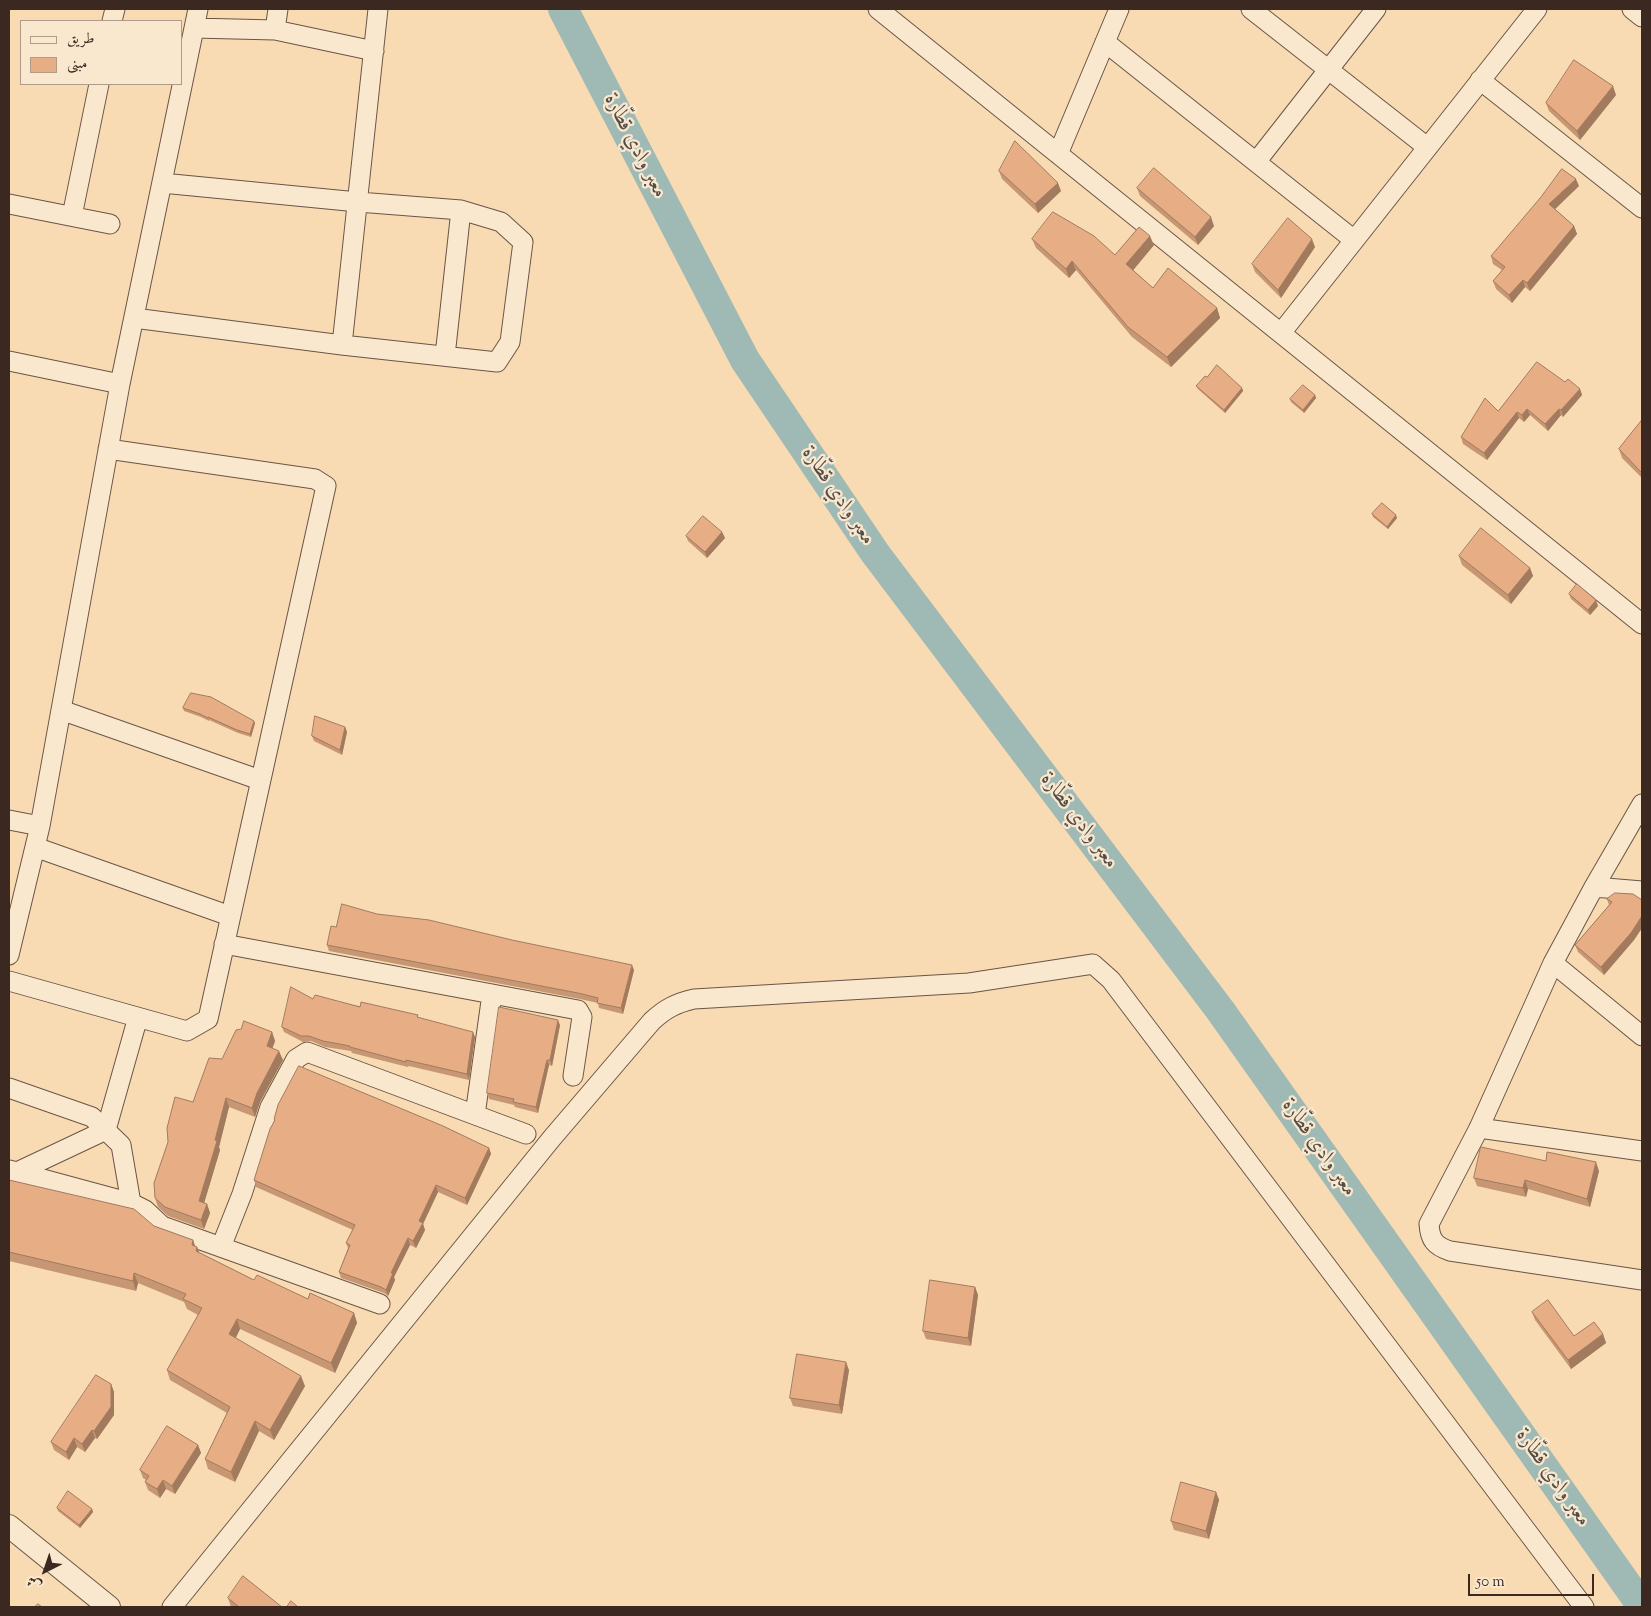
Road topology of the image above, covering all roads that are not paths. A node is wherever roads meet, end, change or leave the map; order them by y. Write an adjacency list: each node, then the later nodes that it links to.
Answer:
1 (198, 9): 11 (street)
2 (278, 9): 12 (street)
3 (378, 9): 14 (street)
4 (878, 9): 19 (street)
5 (1119, 9): 13 (street)
6 (1251, 9): 15 (street)
7 (1376, 9): 15 (street)
8 (1536, 9): 16 (street)
9 (1632, 9): 10 (street)
10 (1642, 17)
11 (194, 28): 12 (street); 21 (street)
12 (275, 30): 14 (street)
13 (1105, 42): 19 (street); 20 (street)
14 (374, 51): 22 (street)
15 (1328, 69): 18 (street); 20 (street)
16 (1480, 80): 18 (street); 24 (street)
17 (99, 85): 26 (street)
18 (1427, 147): 28 (street)
19 (1058, 154): 30 (street)
20 (1256, 162): 28 (street)
21 (162, 183): 22 (street); 29 (street)
22 (358, 202): 25 (street); 31 (street)
23 (9, 204): 26 (street)
24 (1642, 208)
25 (461, 210): 32 (street); 32 (street)
26 (72, 216): 27 (street)
27 (110, 224)
28 (1354, 240): 30 (street)
29 (134, 318): 31 (street); 34 (street)
30 (1281, 333): 36 (street)
31 (342, 345): 32 (street)
32 (445, 356)
33 (9, 361): 34 (street)
34 (120, 384): 35 (street)
35 (108, 449): 37 (street); 38 (street)
36 (1642, 624)
37 (61, 710): 38 (street); 41 (street)
38 (260, 780): 45 (street)
39 (1642, 804): 43 (street)
40 (9, 820): 41 (street)
41 (40, 826): 42 (street)
42 (35, 846): 45 (street); 47 (street)
43 (1594, 887): 44 (street); 48 (street)
44 (1642, 892)
45 (230, 916): 46 (street)
46 (224, 944): 50 (street); 51 (street)
47 (9, 955)
48 (1553, 963): 52 (street); 56 (street)
49 (9, 981): 51 (street)
50 (492, 994): 53 (street); 55 (street)
51 (138, 1017): 57 (street)
52 (1642, 1036)
53 (573, 1076)
54 (9, 1088): 57 (street)
55 (475, 1116): 58 (street); 62 (street)
56 (1479, 1128): 59 (street); 63 (street)
57 (106, 1130): 60 (street); 61 (street)
58 (526, 1134)
59 (1642, 1151)
60 (13, 1171): 61 (street)
61 (131, 1203): 62 (street)
62 (221, 1247): 64 (street)
63 (1642, 1280)
64 (380, 1304)
65 (9, 1526): 66 (street)
66 (109, 1607)
67 (172, 1607): 68 (street)
68 (1584, 1607)

